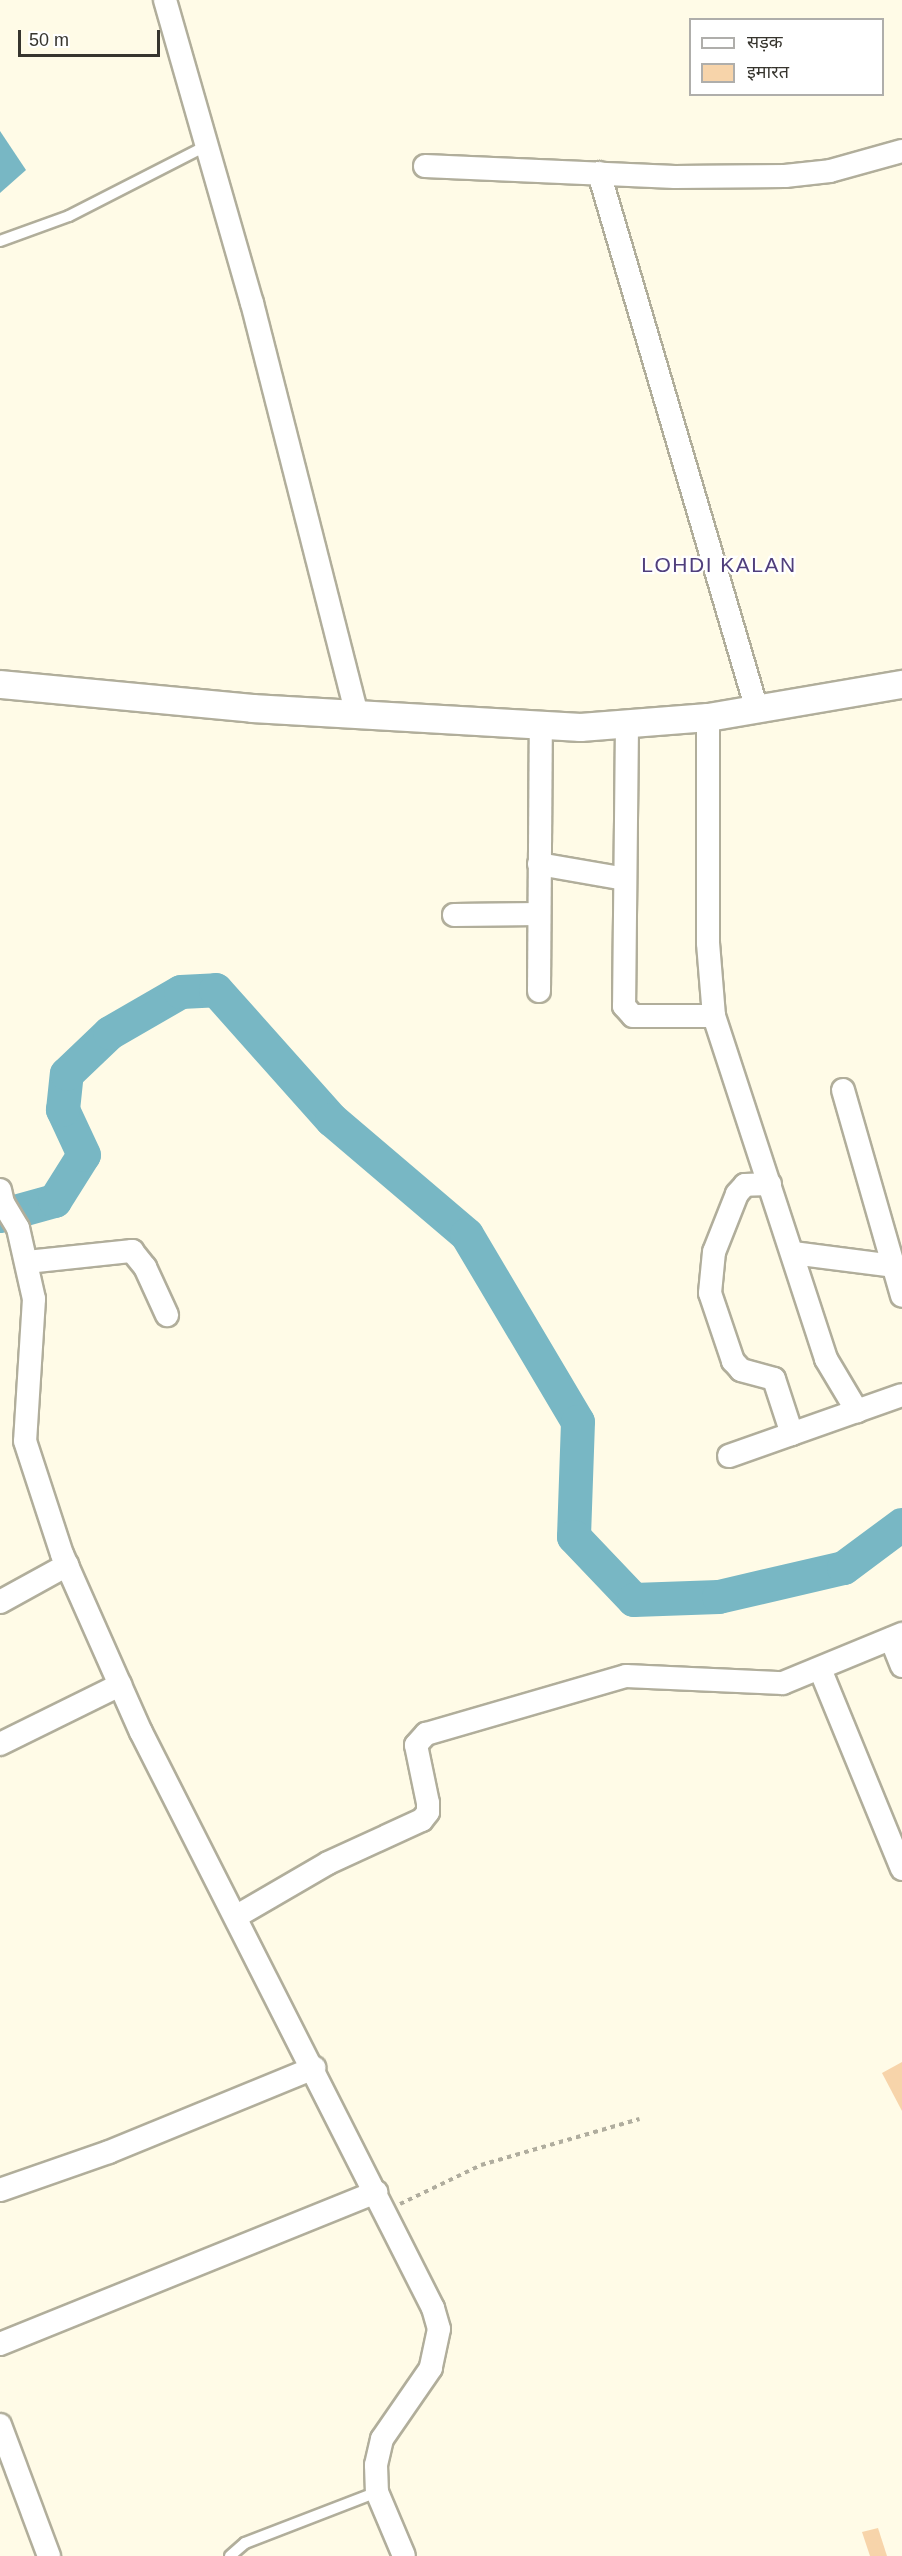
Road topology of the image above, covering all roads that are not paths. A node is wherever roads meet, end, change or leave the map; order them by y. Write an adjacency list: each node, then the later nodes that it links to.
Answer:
1 (165, 0): 2 (street)
2 (206, 146): 6 (lane); 10 (street)
3 (902, 152): 5 (street)
4 (425, 166): 5 (street)
5 (599, 173): 9 (street)
6 (0, 241)
7 (0, 684): 10 (street)
8 (902, 684): 9 (street)
9 (757, 710): 11 (street)
10 (357, 716): 12 (street)
11 (708, 717): 13 (street); 19 (street)
12 (541, 725): 13 (street); 14 (street)
13 (627, 725): 15 (street)
14 (539, 864): 15 (street); 16 (street)
15 (625, 879): 19 (street)
16 (539, 914): 17 (street); 18 (street)
17 (454, 915)
18 (539, 991)
19 (714, 1016): 21 (street)
20 (843, 1090): 25 (street)
21 (770, 1184): 23 (street); 30 (street)
22 (1, 1197): 24 (street)
23 (793, 1254): 25 (street); 29 (street)
24 (27, 1262): 27 (street); 32 (street)
25 (895, 1266): 26 (street)
26 (902, 1296)
27 (167, 1315)
28 (902, 1395): 29 (street)
29 (857, 1411): 30 (street)
30 (792, 1434): 31 (street)
31 (729, 1456)
32 (68, 1565): 33 (street); 37 (street)
33 (0, 1602)
34 (896, 1637): 35 (street); 36 (street)
35 (902, 1666)
36 (820, 1669): 39 (street); 40 (street)
37 (120, 1685): 38 (street); 40 (street)
38 (0, 1744)
39 (902, 1869)
40 (237, 1916): 41 (street)
41 (314, 2068): 42 (street); 43 (street)
42 (0, 2190)
43 (381, 2201): 44 (street); 46 (street)
44 (0, 2344)
45 (0, 2425): 47 (street)
46 (377, 2492): 48 (lane); 49 (street)
47 (50, 2556)
48 (231, 2556)
49 (404, 2556)

